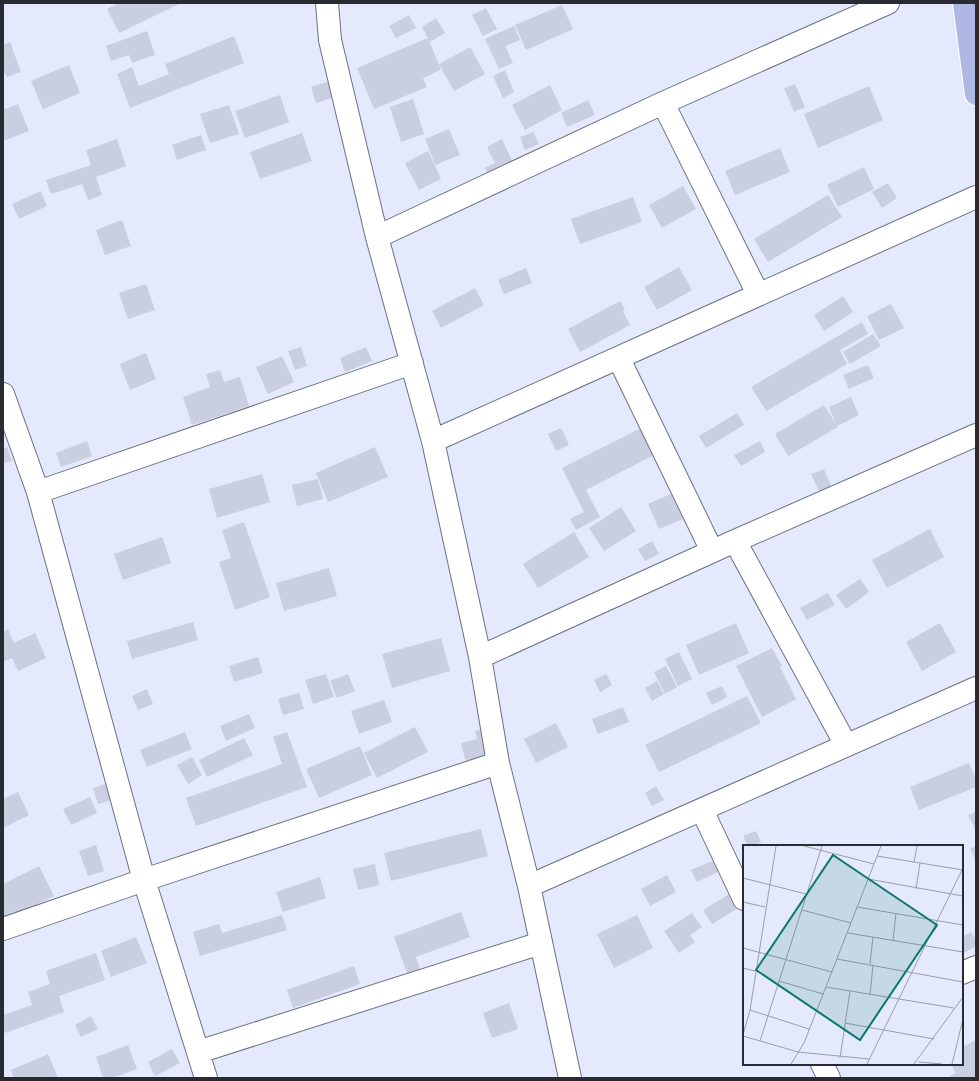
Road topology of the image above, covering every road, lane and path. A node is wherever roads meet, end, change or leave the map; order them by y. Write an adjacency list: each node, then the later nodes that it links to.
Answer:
1 (888, 3): 5 (street)
2 (964, 3): 4 (main road)
3 (330, 4): 7 (street)
4 (976, 94)
5 (664, 103): 7 (street); 8 (street)
6 (976, 197): 8 (street)
7 (377, 237): 10 (street)
8 (758, 294): 9 (street)
9 (618, 359): 13 (street); 16 (street)
10 (412, 363): 13 (street); 14 (street)
11 (3, 394): 14 (street)
12 (976, 435): 15 (street)
13 (433, 441): 17 (street)
14 (38, 492): 22 (street)
15 (735, 541): 16 (street); 19 (street)
16 (712, 551): 17 (street)
17 (480, 657): 20 (street)
18 (976, 688): 19 (street)
19 (846, 745): 21 (street)
20 (498, 763): 22 (street); 23 (street)
21 (702, 810): 23 (street); 24 (street)
22 (144, 880): 25 (street); 29 (street)
23 (529, 886): 26 (street)
24 (743, 897)
25 (3, 929)
26 (542, 943): 29 (street); 32 (street)
27 (976, 967): 28 (street)
28 (963, 972)
29 (198, 1052): 31 (street)
30 (822, 1065): 33 (street)
31 (206, 1078)
32 (570, 1078)
33 (829, 1078)

